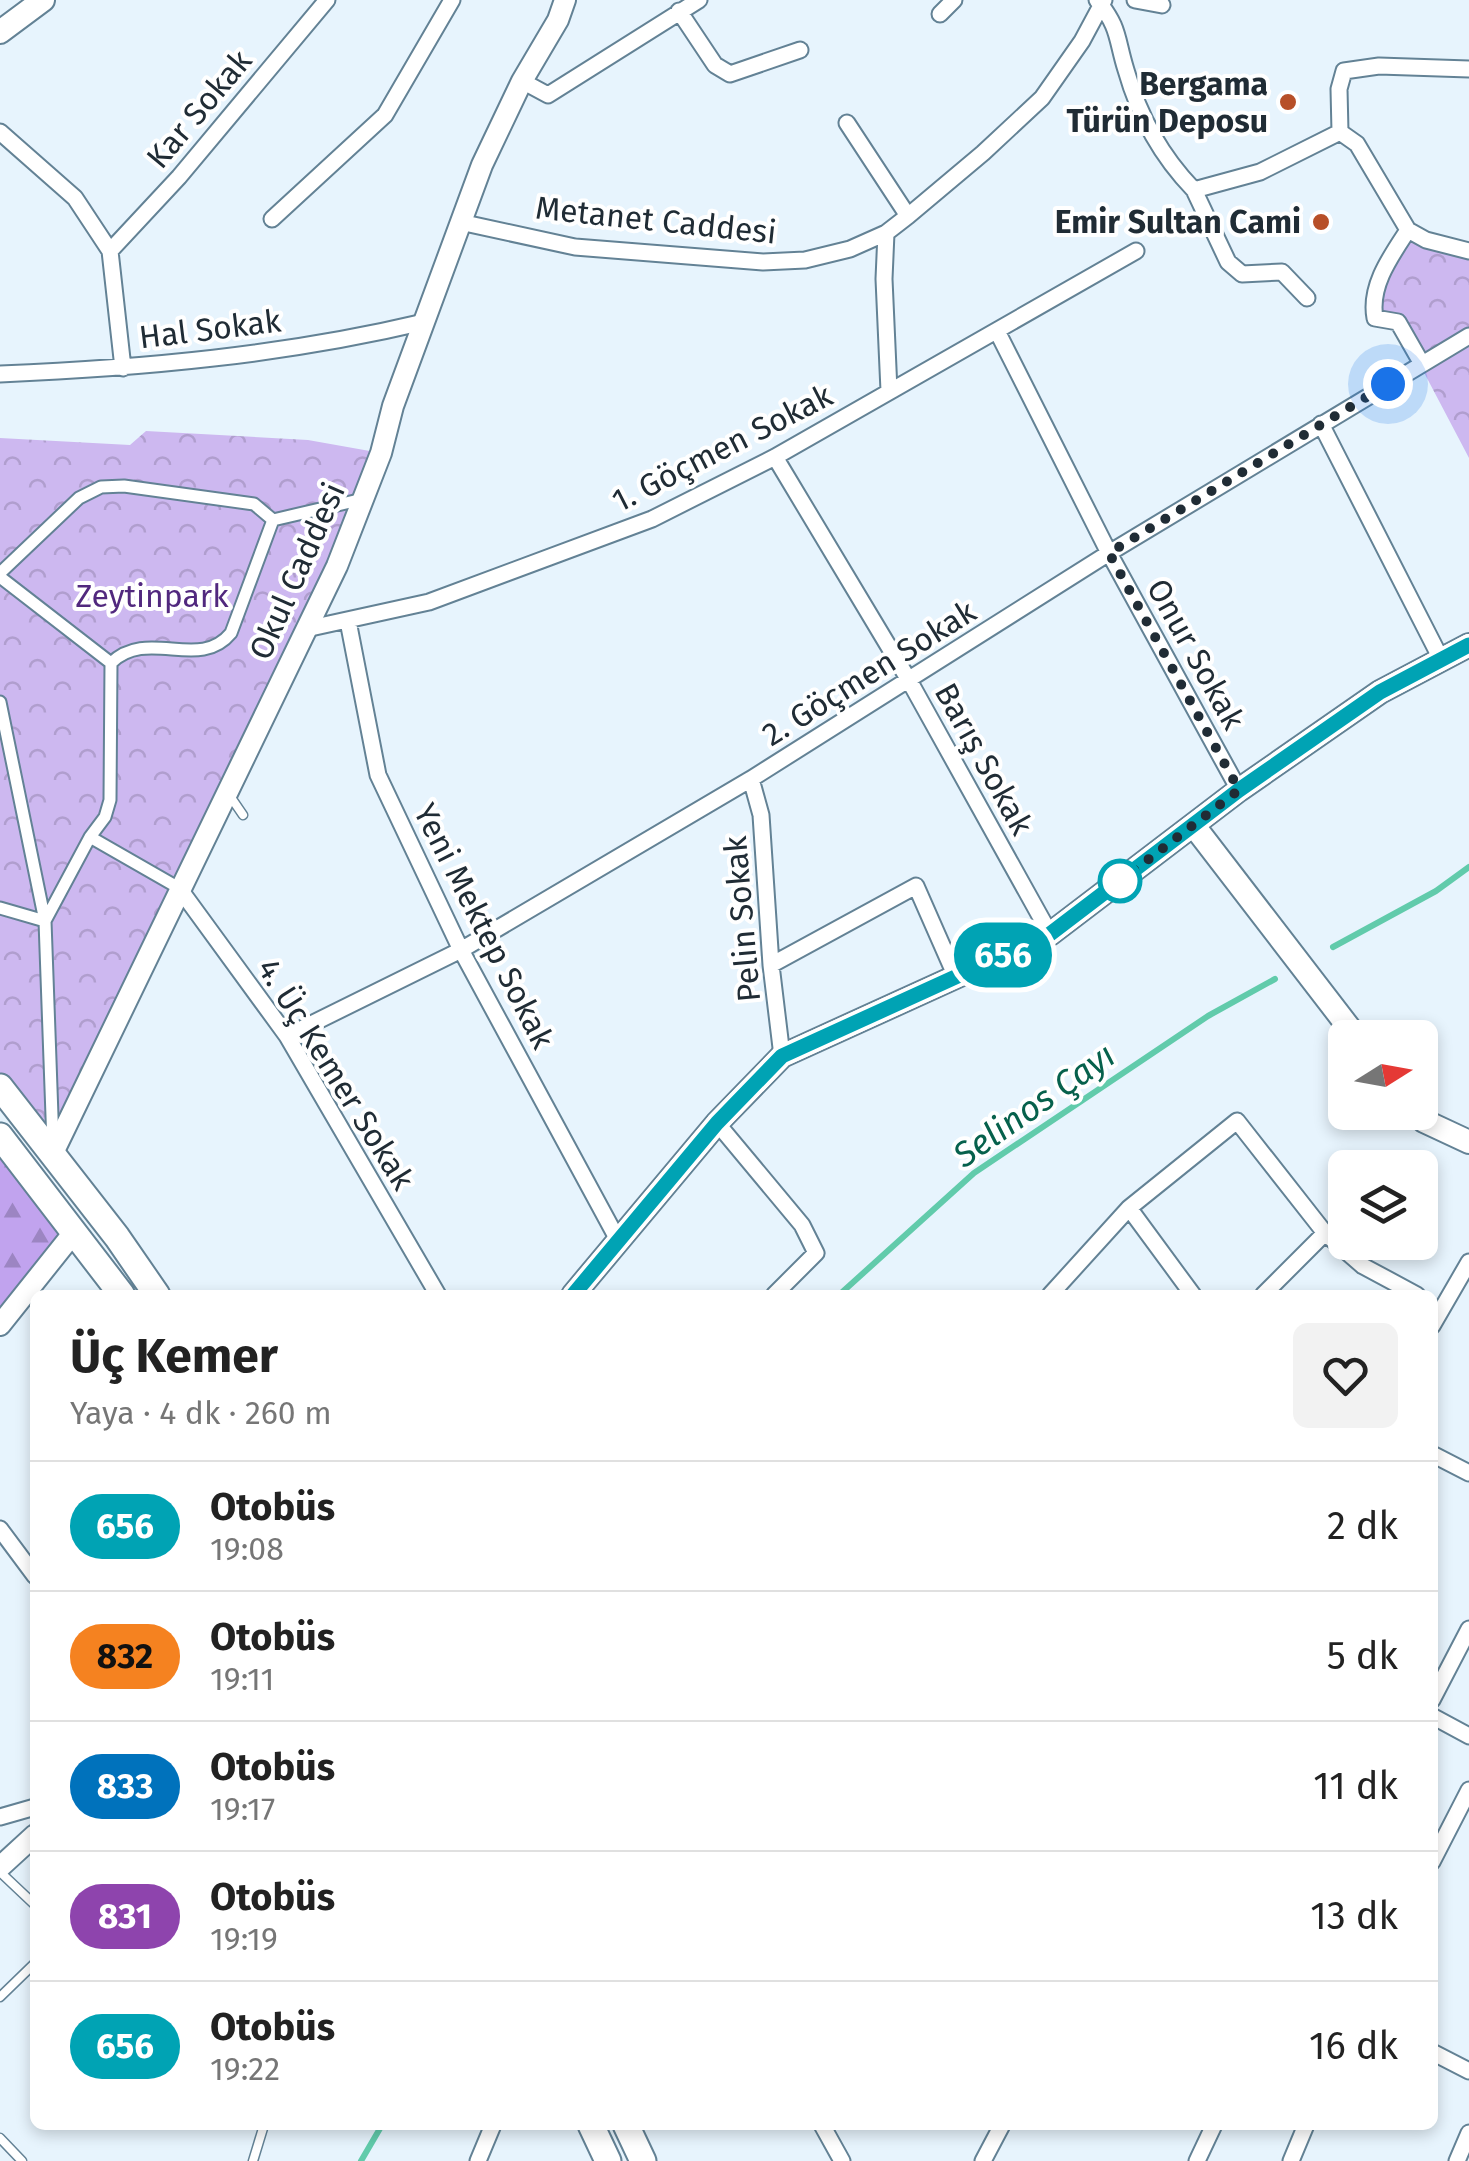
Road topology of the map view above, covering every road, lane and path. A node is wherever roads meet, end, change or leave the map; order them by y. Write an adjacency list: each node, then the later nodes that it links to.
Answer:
1 (43, 0): 12 (main road)
2 (327, 0): 25 (street, Kar Sokak)
3 (452, 0): 21 (street)
4 (564, 0): 15 (street, Okul Caddesi)
5 (699, 0): 10 (street)
6 (954, 0): 11 (street)
7 (1135, 0): 9 (street)
8 (1101, 2): 19 (street); 20 (street, Metanet Caddesi)
9 (1162, 4)
10 (679, 12): 13 (street); 15 (street)
11 (940, 14)
12 (0, 32)
13 (800, 50)
14 (1469, 69): 18 (street)
15 (522, 81): 22 (street, Okul Caddesi)
16 (846, 123): 20 (street)
17 (0, 132): 25 (street)
18 (1340, 132): 19 (street); 23 (street)
19 (1194, 190): 28 (street)
20 (908, 216): 24 (street, Metanet Caddesi)
21 (272, 219)
22 (460, 222): 24 (street, Metanet Caddesi); 29 (street, Okul Caddesi)
23 (1408, 230): 27 (street); 32 (street)
24 (886, 232): 35 (street)
25 (110, 251): 33 (street)
26 (1136, 251): 30 (street, 1. Göçmen Sokak)
27 (1469, 252)
28 (1308, 298)
29 (424, 322): 33 (street, Hal Sokak); 38 (street, Okul Caddesi)
30 (997, 330): 35 (street, 1. Göçmen Sokak); 40 (street, Onur Sokak)
31 (1469, 336): 32 (street, 2. Göçmen Sokak)
32 (1422, 364): 36 (street, 2. Göçmen Sokak)
33 (124, 368): 34 (street, Hal Sokak)
34 (0, 374)
35 (888, 391): 37 (street, 1. Göçmen Sokak)
36 (1321, 424): 40 (street, 2. Göçmen Sokak); 45 (street)
37 (775, 458): 42 (street, 1. Göçmen Sokak); 47 (street, Barış Sokak)
38 (363, 499): 39 (street); 43 (street, Okul Caddesi)
39 (273, 520): 41 (street); 46 (street)
40 (1109, 553): 47 (street, 2. Göçmen Sokak); 50 (street, Onur Sokak)
41 (0, 575): 46 (street)
42 (348, 621): 43 (street, 1. Göçmen Sokak); 59 (street, Yeni Mektep Sokak)
43 (306, 629): 51 (street, Okul Caddesi)
44 (1469, 645): 45 (main road)
45 (1442, 659): 50 (main road)
46 (111, 663): 54 (street)
47 (910, 682): 49 (street, 2. Göçmen Sokak); 58 (street, Barış Sokak)
48 (0, 702): 57 (street)
49 (751, 779): 59 (street, 2. Göçmen Sokak); 60 (street, Pelin Sokak)
50 (1239, 790): 53 (main road)
51 (228, 792): 52 (lane); 55 (street, Okul Caddesi)
52 (244, 815)
53 (1194, 826): 58 (main road); 62 (main road)
54 (90, 837): 55 (street); 57 (street)
55 (179, 888): 63 (street, 4. Üç Kemer Sokak); 70 (street, Okul Caddesi)
56 (0, 908): 57 (street)
57 (45, 921): 70 (street)
58 (1050, 934): 61 (main road)
59 (461, 950): 63 (street, 2. Göçmen Sokak); 74 (street, Yeni Mektep Sokak)
60 (771, 965): 61 (street); 64 (street, Pelin Sokak)
61 (956, 977): 64 (main road)
62 (1343, 1020)
63 (287, 1036): 78 (street, 4. Üç Kemer Sokak)
64 (782, 1056): 66 (main road)
65 (0, 1087): 70 (main road)
66 (717, 1123): 74 (main road); 80 (street)
67 (1438, 1128): 69 (main road)
68 (0, 1136): 72 (main road)
69 (1469, 1142)
70 (53, 1153): 77 (main road)
71 (1130, 1208): 73 (street); 81 (street); 82 (street)
72 (74, 1231): 76 (main road); 86 (street)
73 (1325, 1233): 83 (street); 84 (street)
74 (618, 1240): 79 (main road)
75 (1469, 1262): 85 (street)
76 (118, 1290)
77 (153, 1290)
78 (435, 1290)
79 (577, 1290)
80 (779, 1290)
81 (1055, 1290)
82 (1189, 1290)
83 (1268, 1290)
84 (1408, 1290)
85 (1438, 1305)
86 (0, 1324)
87 (1438, 1457): 88 (street)
88 (1469, 1473)
89 (0, 1529): 90 (street)
90 (30, 1569)
91 (1469, 1629): 92 (street)
92 (1438, 1688)
93 (1438, 1719): 94 (street)
94 (1469, 1736)
95 (1469, 1790): 99 (street)
96 (30, 1808): 97 (street)
97 (0, 1817)
98 (30, 1840): 100 (street)
99 (1438, 1850)
100 (0, 1870): 101 (lane)
101 (30, 1900)
102 (30, 1968): 103 (lane)
103 (0, 1997)
104 (1438, 2055): 105 (street)
105 (1469, 2071)
106 (262, 2130): 117 (lane)
107 (490, 2130): 118 (street)
108 (592, 2130): 119 (main road)
109 (628, 2130): 120 (main road)
110 (826, 2130): 121 (street)
111 (999, 2130): 122 (street)
112 (1212, 2130): 123 (street)
113 (1304, 2130): 124 (street)
114 (1469, 2133): 125 (street)
115 (0, 2138): 116 (lane)
116 (22, 2161)
117 (253, 2161)
118 (478, 2161)
119 (608, 2161)
120 (643, 2161)
121 (842, 2161)
122 (983, 2161)
123 (1197, 2161)
124 (1291, 2161)
125 (1457, 2161)

